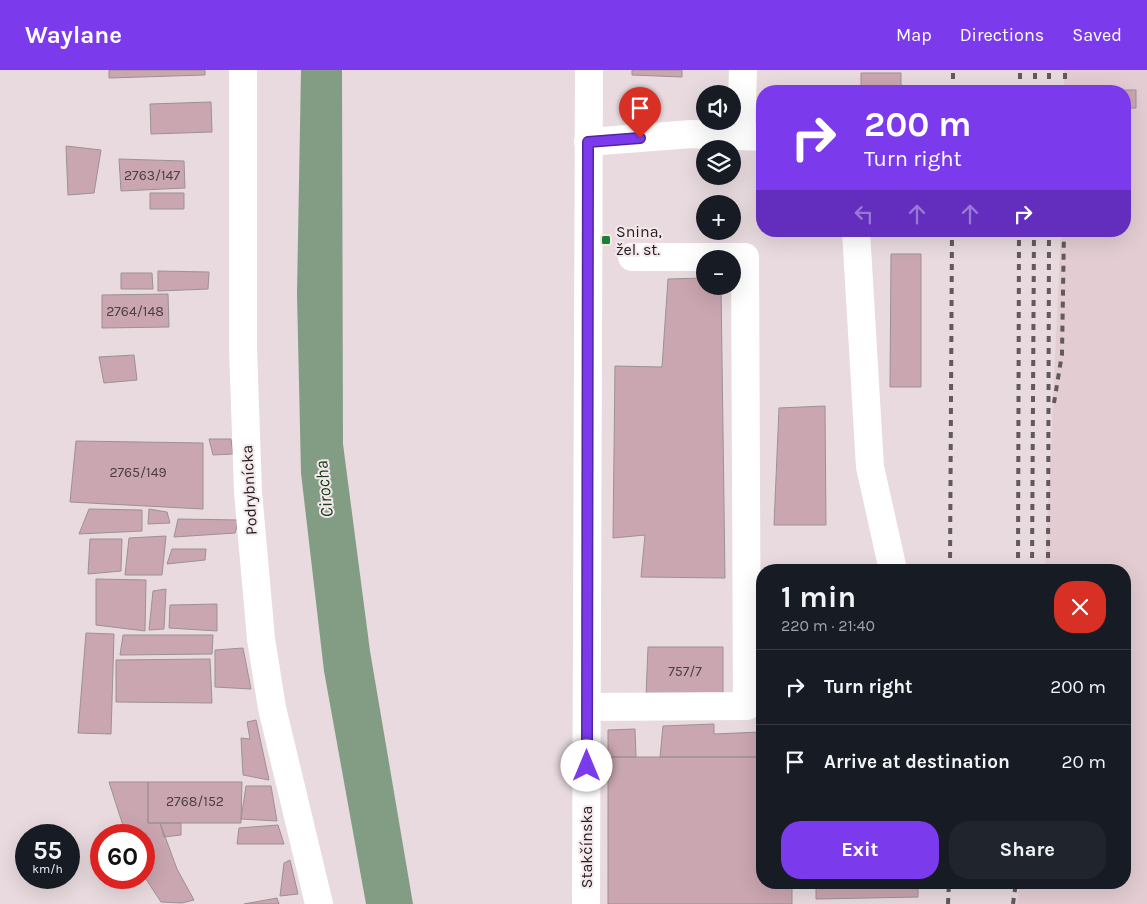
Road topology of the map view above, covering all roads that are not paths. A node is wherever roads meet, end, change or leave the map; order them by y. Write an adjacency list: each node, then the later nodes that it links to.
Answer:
1 (243, 70): 10 (main road, Podrybnícka)
2 (589, 70): 5 (main road, Stakčínska)
3 (743, 70): 4 (main road)
4 (752, 136): 5 (main road)
5 (588, 142): 9 (main road, Stakčínska)
6 (856, 237): 8 (main road)
7 (632, 257): 9 (main road)
8 (892, 564)
9 (587, 707): 11 (main road, Stakčínska)
10 (319, 904)
11 (586, 904)

